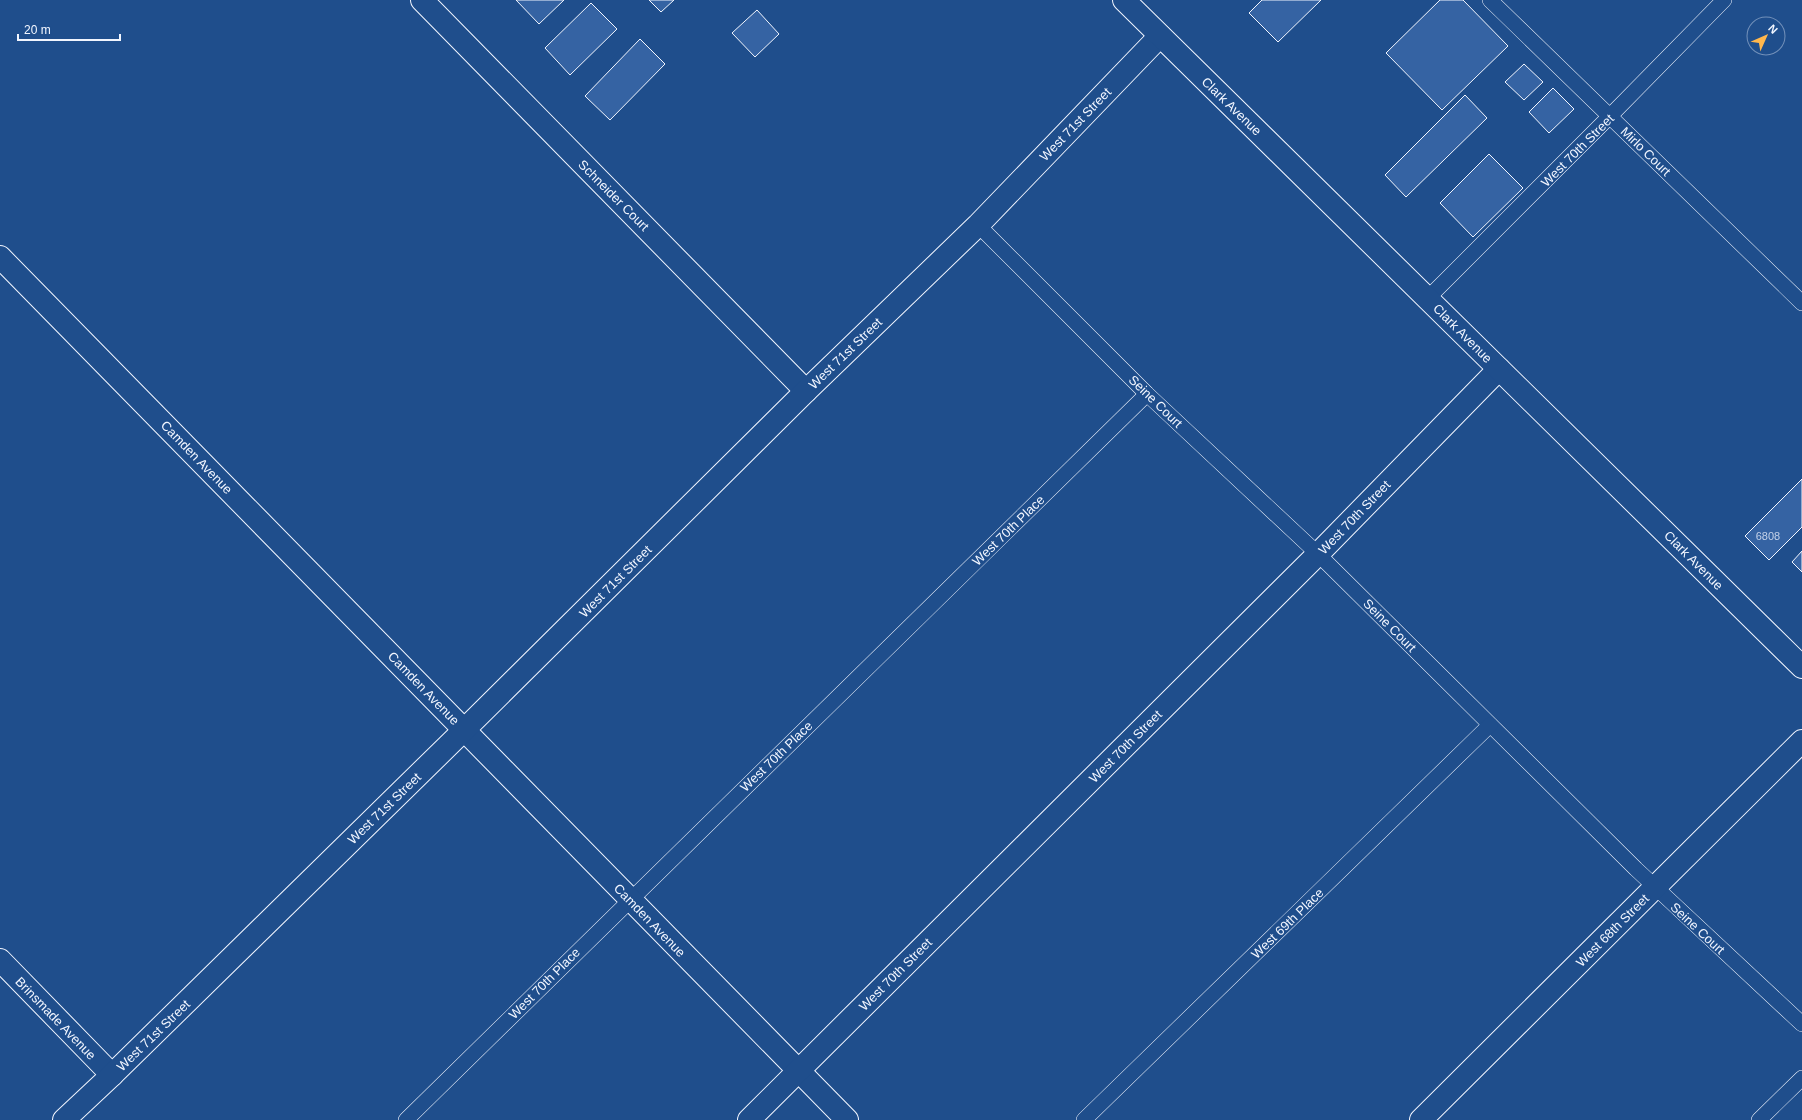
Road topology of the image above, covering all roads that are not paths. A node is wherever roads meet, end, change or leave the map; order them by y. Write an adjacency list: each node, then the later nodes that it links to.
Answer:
1 (422, 0): 12 (street, Schneider Court)
2 (1124, 0): 5 (street, Clark Avenue)
3 (1490, 0): 6 (lane, Mirlo Court)
4 (1724, 0): 6 (lane, West 70th Street)
5 (1160, 36): 7 (street, West 71st Street); 9 (street, Clark Avenue)
6 (1610, 116): 9 (lane, West 70th Street); 10 (lane, Mirlo Court)
7 (978, 225): 12 (street, West 71st Street); 13 (lane, Seine Court)
8 (0, 257): 17 (street, Camden Avenue)
9 (1428, 298): 11 (street, Clark Avenue)
10 (1802, 303)
11 (1499, 369): 14 (street, West 70th Street); 15 (street, Clark Avenue)
12 (806, 391): 17 (street, West 71st Street)
13 (1147, 394): 14 (lane, Seine Court); 20 (lane, West 70th Place)
14 (1318, 554): 16 (lane, Seine Court); 23 (street, West 70th Street)
15 (1802, 667)
16 (1490, 725): 19 (lane, Seine Court); 30 (lane, West 69th Place)
17 (464, 730): 20 (street, Camden Avenue); 24 (street, West 71st Street)
18 (1802, 741): 19 (street, West 68th Street)
19 (1655, 888): 22 (lane, Seine Court); 31 (street, West 68th Street)
20 (630, 899): 23 (street, Camden Avenue); 27 (lane, West 70th Place)
21 (0, 960): 24 (street, Brinsmade Avenue)
22 (1802, 1024)
23 (799, 1070): 28 (street, West 70th Street); 29 (street, Camden Avenue)
24 (112, 1075): 26 (street, West 71st Street)
25 (1802, 1078): 32 (lane)
26 (64, 1120)
27 (406, 1120)
28 (749, 1120)
29 (847, 1120)
30 (1084, 1120)
31 (1421, 1120)
32 (1759, 1120)

